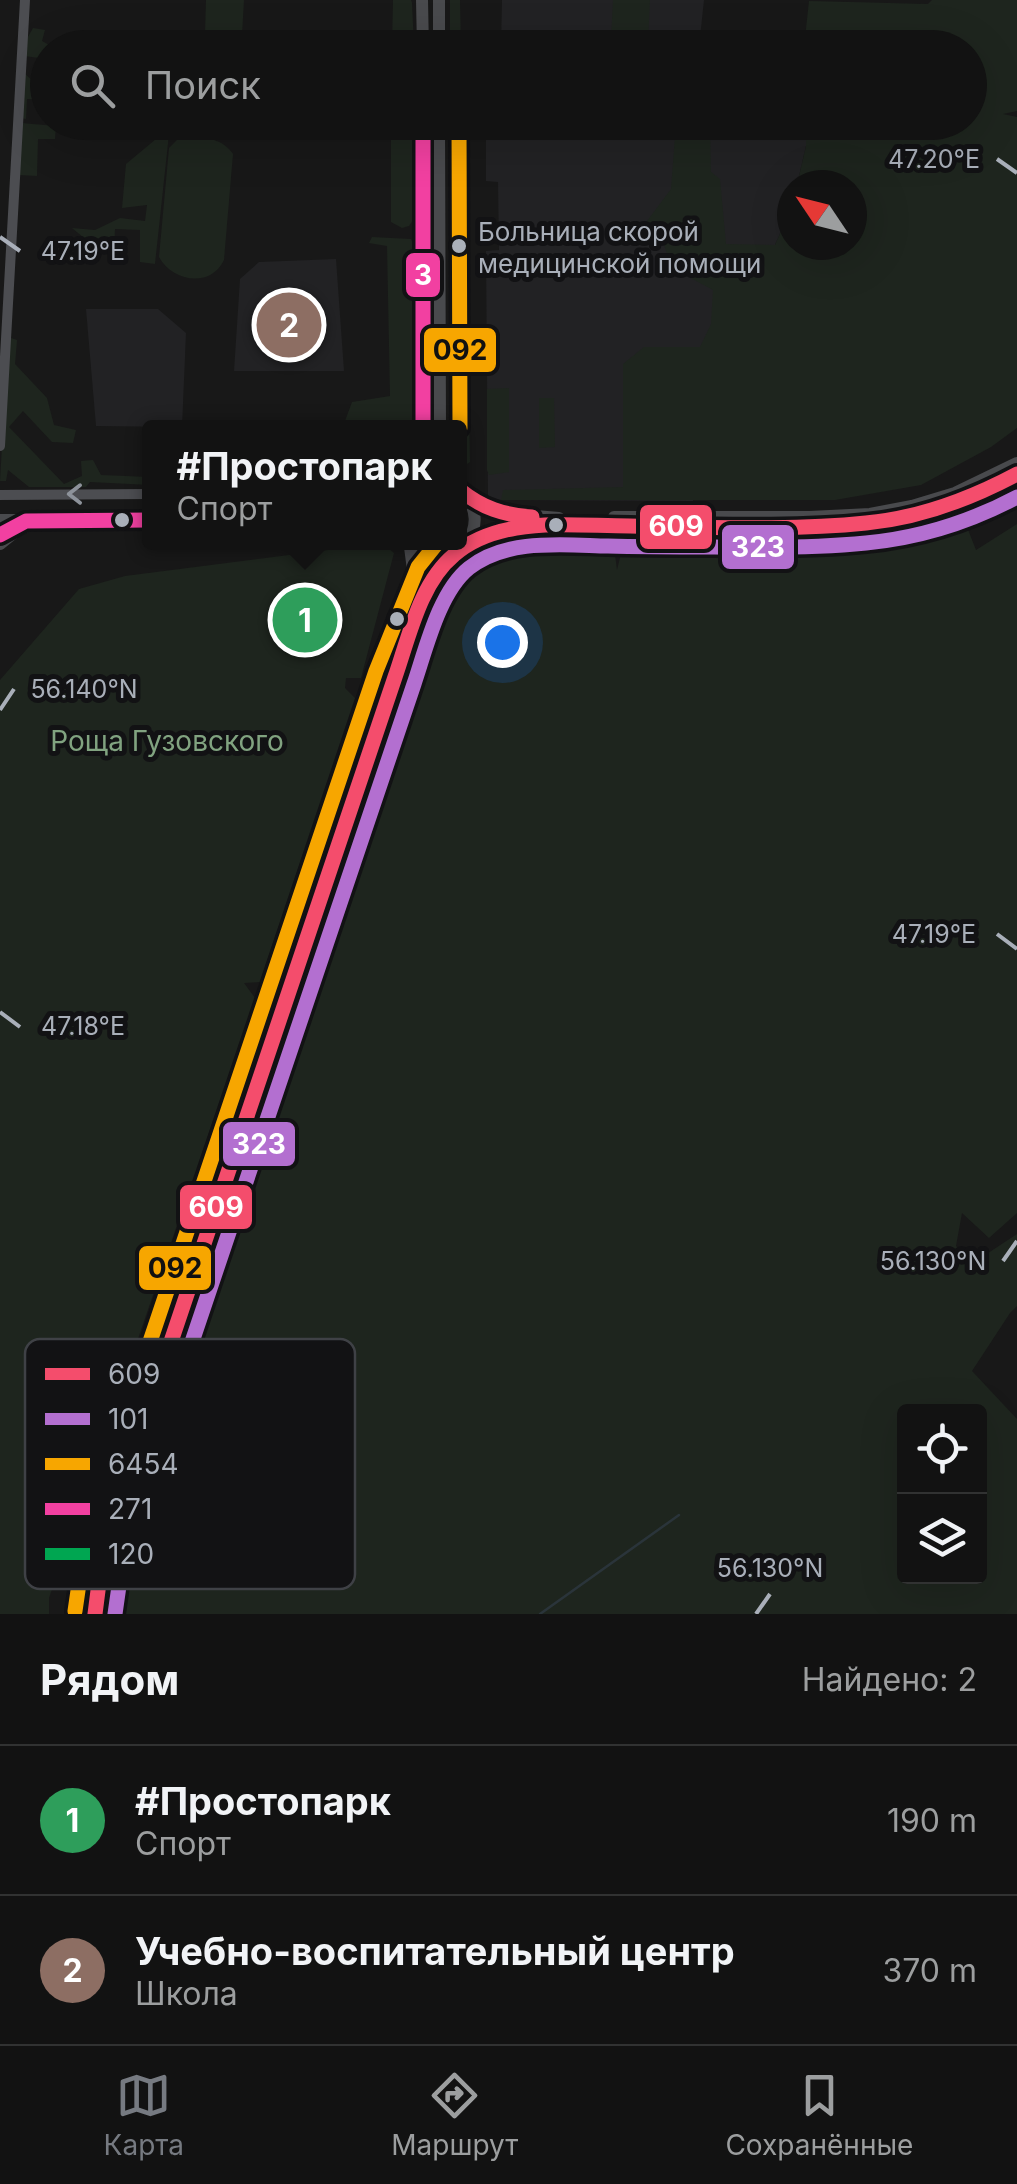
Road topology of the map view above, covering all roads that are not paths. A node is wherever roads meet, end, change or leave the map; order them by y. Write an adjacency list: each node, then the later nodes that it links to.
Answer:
1 (25, 0): 10 (street)
2 (422, 0): 4 (main road)
3 (439, 0): 5 (main road)
4 (423, 30)
5 (439, 30)
6 (423, 140): 8 (main road)
7 (439, 140): 9 (main road)
8 (423, 420)
9 (440, 420)
10 (0, 446)
11 (1017, 463): 15 (main road)
12 (1017, 474): 21 (main road)
13 (142, 494): 14 (street, one-way to 14)
14 (0, 495)
15 (467, 496)
16 (467, 498): 19 (main road)
17 (142, 524): 18 (main road)
18 (11, 526): 20 (main road)
19 (467, 537)
20 (0, 544)
21 (467, 546)
22 (409, 550): 25 (main road)
23 (415, 550): 24 (main road)
24 (458, 551): 25 (main road)
25 (395, 677): 26 (main road)
26 (172, 1339)
27 (98, 1589): 28 (main road)
28 (95, 1614)

